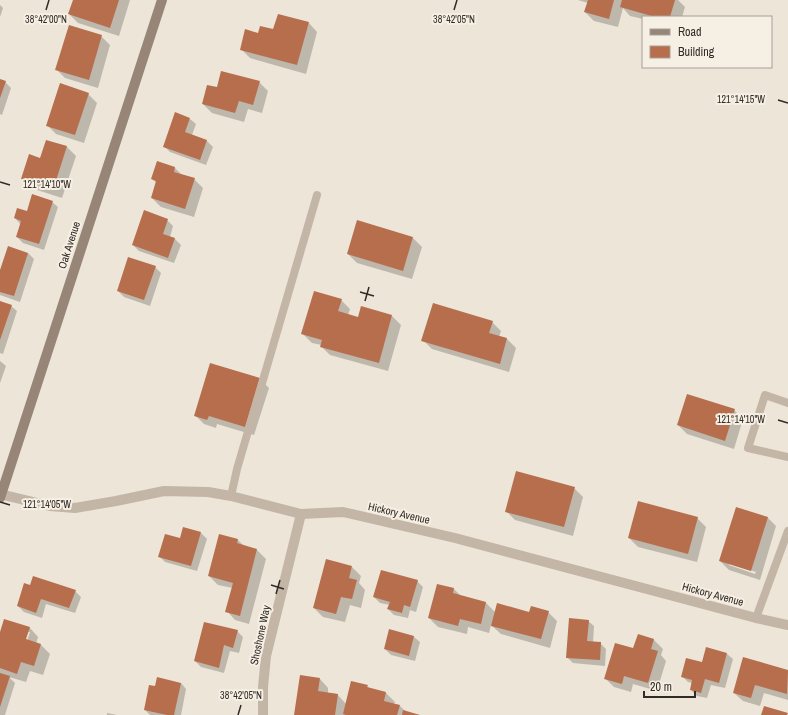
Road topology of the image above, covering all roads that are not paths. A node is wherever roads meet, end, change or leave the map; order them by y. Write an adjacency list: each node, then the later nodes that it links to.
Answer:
1 (162, 0): 5 (main road, Oak Avenue)
2 (317, 195): 6 (lane)
3 (788, 402): 4 (lane)
4 (788, 457)
5 (0, 495): 6 (street, Hickory Avenue)
6 (231, 496): 7 (street, Hickory Avenue)
7 (301, 514): 9 (street, Hickory Avenue); 11 (street, Shoshone Way)
8 (788, 531): 9 (lane)
9 (756, 618): 10 (street, Hickory Avenue)
10 (788, 625)
11 (263, 715)

